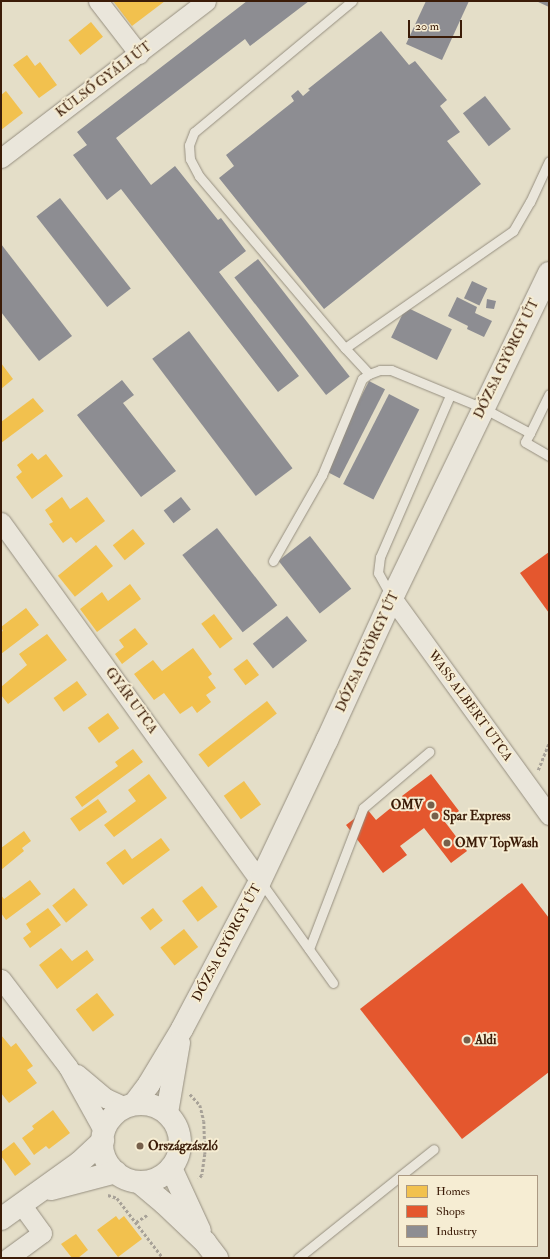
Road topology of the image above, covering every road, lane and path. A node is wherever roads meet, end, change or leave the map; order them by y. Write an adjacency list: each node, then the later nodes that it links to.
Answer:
1 (98, 1): 4 (street)
2 (206, 1): 4 (street, KÜLSŐ GYÁLI ÚT)
3 (352, 1): 8 (lane)
4 (139, 54): 5 (street, KÜLSŐ GYÁLI ÚT)
5 (1, 158)
6 (549, 161): 8 (lane)
7 (549, 272): 12 (main road, DÓZSA GYÖRGY ÚT)
8 (345, 348): 9 (lane)
9 (369, 374): 10 (lane); 16 (lane)
10 (450, 394): 12 (lane); 17 (lane)
11 (549, 394): 13 (lane)
12 (483, 408): 13 (lane); 17 (main road, DÓZSA GYÖRGY ÚT)
13 (530, 433): 14 (lane)
14 (549, 456)
15 (1, 522): 22 (street, GYÁR UTCA)
16 (273, 561)
17 (392, 598): 20 (street, WASS ALBERT UTCA); 22 (main road, DÓZSA GYÖRGY ÚT)
18 (549, 743): 20 (path)
19 (429, 752): 23 (lane)
20 (531, 790): 21 (street, WASS ALBERT UTCA)
21 (549, 815)
22 (260, 881): 23 (lane); 26 (main road, DÓZSA GYÖRGY ÚT)
23 (309, 949): 25 (lane)
24 (1, 979): 27 (street)
25 (333, 983)
26 (182, 1029): 28 (main road, DÓZSA GYÖRGY ÚT); 29 (main road, DÓZSA GYÖRGY ÚT)
27 (68, 1067): 29 (street); 30 (street)
28 (169, 1102): 29 (main road); 32 (main road); 38 (path)
29 (129, 1106): 30 (main road)
30 (103, 1137): 33 (main road); 39 (main road)
31 (434, 1149): 34 (lane)
32 (171, 1168): 37 (main road); 38 (main road)
33 (116, 1172): 35 (main road); 37 (main road)
34 (401, 1175)
35 (88, 1178): 39 (main road); 42 (path)
36 (398, 1178): 46 (lane)
37 (139, 1182): 40 (main road)
38 (183, 1191): 43 (main road)
39 (28, 1199): 41 (main road); 44 (street)
40 (164, 1203): 42 (path); 43 (main road)
41 (1, 1219)
42 (136, 1222): 45 (path)
43 (211, 1250)
44 (8, 1258)
45 (163, 1258)
46 (298, 1258)

